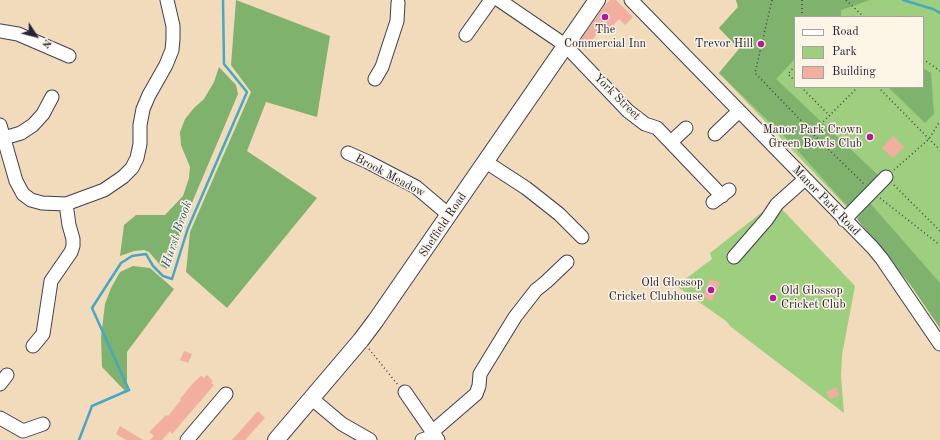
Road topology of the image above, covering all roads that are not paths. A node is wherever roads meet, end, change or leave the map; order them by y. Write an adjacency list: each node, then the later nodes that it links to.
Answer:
1 (168, 0): 25 (street)
2 (491, 0): 8 (street)
3 (499, 0): 9 (street, York Street)
4 (597, 0): 9 (main road, Sheffield Road)
5 (631, 0): 13 (street, Manor Park Road)
6 (397, 1): 11 (street)
7 (0, 31): 10 (street)
8 (466, 35)
9 (565, 45): 18 (street, York Street); 20 (main road, Sheffield Road)
10 (68, 56)
11 (375, 78)
12 (52, 97): 17 (street)
13 (739, 111): 16 (street); 23 (street, Manor Park Road)
14 (0, 125): 17 (street)
15 (686, 128): 18 (street)
16 (715, 134)
17 (4, 138): 21 (street)
18 (671, 142): 24 (street, York Street)
19 (348, 153): 26 (street, Brook Meadow)
20 (486, 162): 26 (main road, Sheffield Road); 28 (street)
21 (5, 167): 25 (street)
22 (886, 177): 27 (street)
23 (805, 179): 27 (street, Manor Park Road); 29 (street)
24 (721, 196)
25 (66, 204): 32 (street)
26 (449, 215): 35 (main road, Sheffield Road)
27 (844, 220): 31 (street, Manor Park Road)
28 (582, 237)
29 (734, 257)
30 (567, 262): 38 (street)
31 (940, 344)
32 (33, 346)
33 (405, 392): 38 (street)
34 (226, 394): 39 (street)
35 (311, 398): 40 (main road, Sheffield Road); 41 (street)
36 (0, 418): 37 (street)
37 (43, 424)
38 (431, 437)
39 (187, 440)
40 (276, 440)
41 (370, 440)

